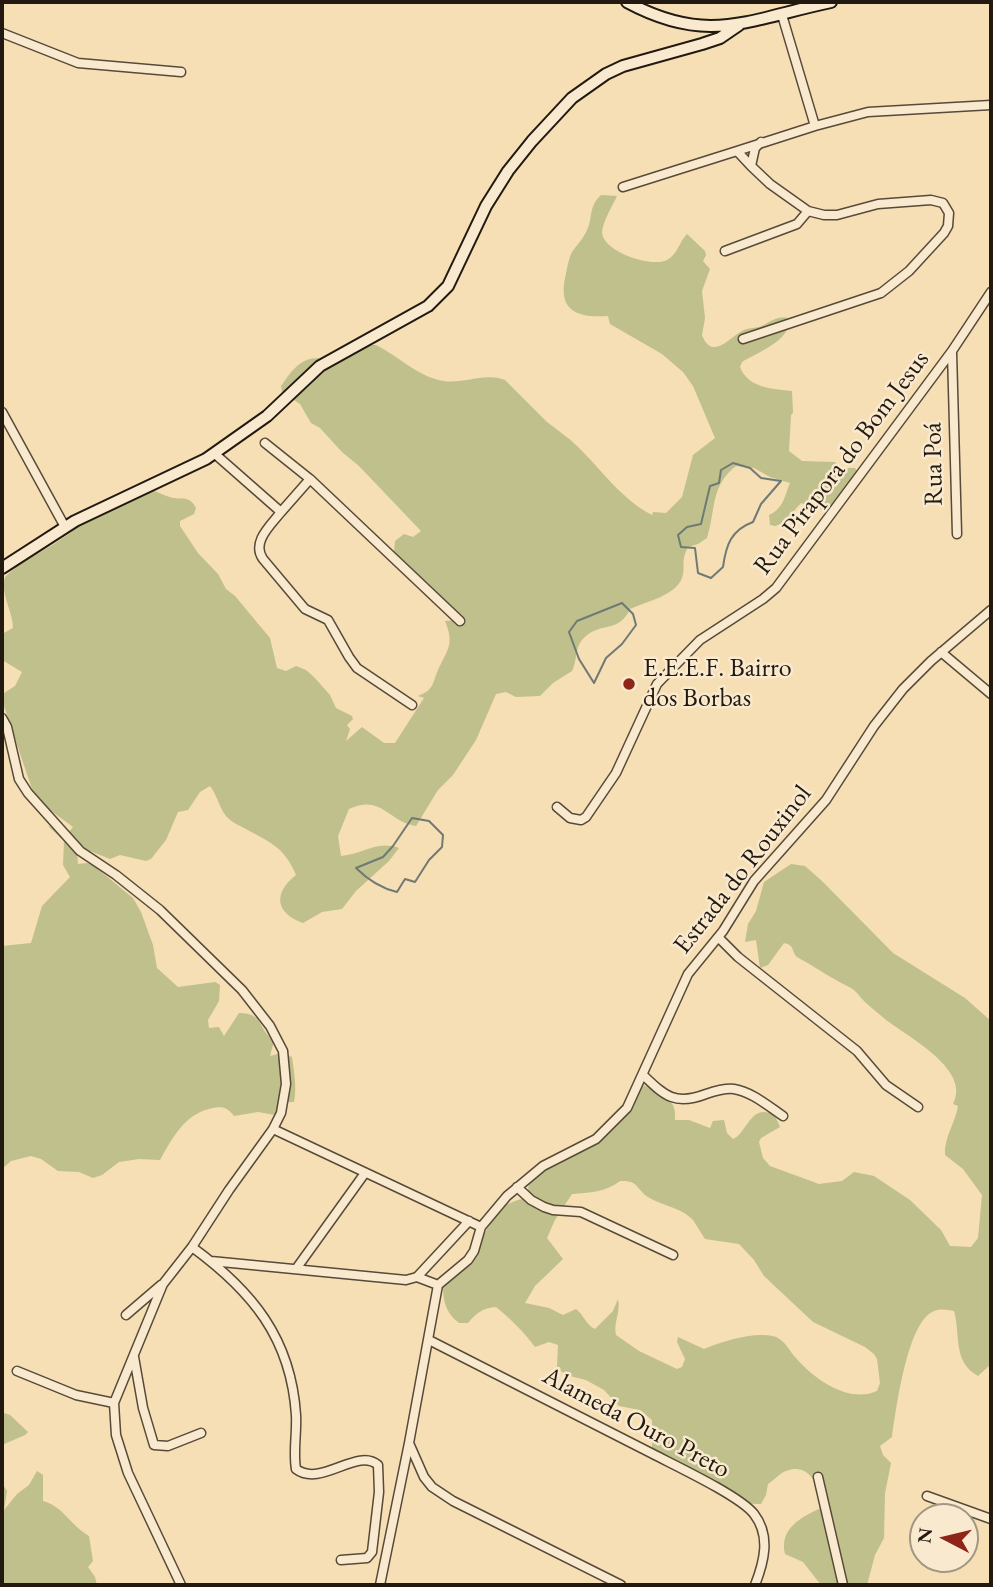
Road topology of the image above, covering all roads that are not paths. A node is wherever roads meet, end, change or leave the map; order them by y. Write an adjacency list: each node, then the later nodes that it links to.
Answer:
1 (627, 2): 5 (street)
2 (831, 2): 3 (street)
3 (799, 6): 4 (street)
4 (782, 15): 5 (street); 9 (street)
5 (739, 25): 21 (street)
6 (2, 33): 7 (street)
7 (181, 72)
8 (991, 105): 9 (street)
9 (815, 126): 10 (street)
10 (761, 142): 11 (street); 12 (street)
11 (737, 151): 12 (street); 13 (street)
12 (751, 166): 14 (street)
13 (623, 187)
14 (808, 211): 15 (street); 17 (street)
15 (725, 251)
16 (991, 292): 18 (street, Rua Pirapora do Bom Jesus)
17 (743, 339)
18 (952, 351): 25 (street, Rua Poá); 33 (street, Rua Pirapora do Bom Jesus)
19 (2, 412): 24 (street)
20 (265, 443): 22 (street)
21 (215, 454): 23 (street); 24 (street)
22 (310, 479): 23 (street); 28 (street)
23 (281, 512): 31 (street)
24 (65, 527): 26 (street)
25 (957, 534)
26 (2, 568)
27 (991, 610): 29 (street, Estrada do Rouxinol)
28 (460, 621)
29 (941, 652): 30 (street); 34 (street, Estrada do Rouxinol)
30 (991, 694)
31 (412, 705)
32 (2, 718): 38 (street)
33 (557, 807)
34 (719, 937): 35 (street, Estrada do Rouxinol); 36 (street)
35 (643, 1075): 37 (street); 40 (street, Estrada do Rouxinol)
36 (918, 1107)
37 (783, 1116)
38 (273, 1129): 39 (street); 43 (street)
39 (365, 1172): 41 (street); 46 (street)
40 (517, 1187): 42 (street, Estrada do Rouxinol); 44 (street)
41 (469, 1221): 42 (street); 47 (street)
42 (481, 1227): 49 (street, Estrada do Rouxinol)
43 (192, 1247): 45 (street); 48 (street)
44 (673, 1255)
45 (211, 1261): 46 (street); 60 (street)
46 (296, 1269): 47 (street)
47 (417, 1277): 49 (street)
48 (163, 1284): 50 (street); 52 (street)
49 (438, 1285): 51 (street)
50 (126, 1315)
51 (429, 1340): 56 (street); 64 (street, Alameda Ouro Preto)
52 (134, 1356): 54 (street); 55 (street)
53 (17, 1371): 54 (street)
54 (114, 1403): 61 (street)
55 (201, 1433)
56 (409, 1443): 62 (street); 63 (street)
57 (818, 1477): 65 (street)
58 (927, 1496): 59 (street)
59 (991, 1519)
60 (341, 1560)
61 (181, 1585)
62 (380, 1585)
63 (621, 1585)
64 (755, 1585)
65 (843, 1585)

